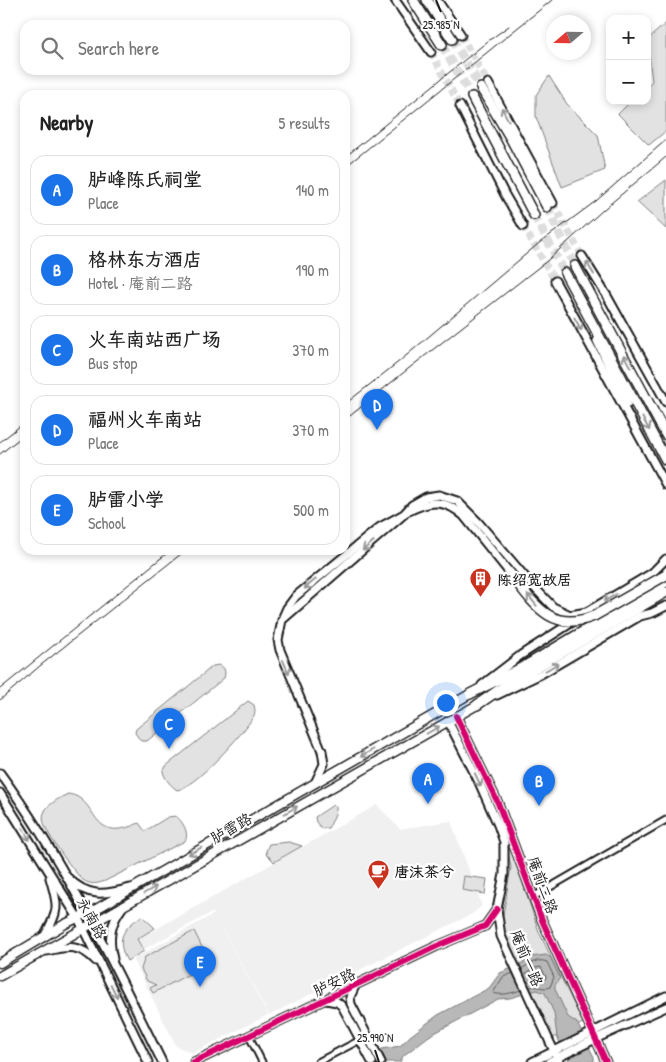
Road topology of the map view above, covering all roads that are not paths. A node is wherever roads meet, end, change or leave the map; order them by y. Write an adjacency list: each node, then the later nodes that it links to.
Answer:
1 (395, 0): 7 (main road)
2 (413, 0): 6 (highway)
3 (427, 0): 5 (highway)
4 (437, 0): 5 (main road)
5 (456, 37)
6 (442, 45)
7 (431, 52)
8 (488, 82): 12 (main road, one-way to 8)
9 (481, 88): 12 (highway)
10 (472, 97): 13 (highway)
11 (460, 106): 14 (main road)
12 (550, 205)
13 (534, 215)
14 (523, 226)
15 (582, 256): 20 (main road, one-way to 15)
16 (575, 266): 21 (highway, one-way to 16)
17 (565, 273): 19 (highway)
18 (554, 281): 26 (main road, one-way to 26)
19 (577, 296): 26 (main road); 27 (highway, one-way to 27)
20 (645, 362): 22 (main road); 23 (main road)
21 (639, 385): 24 (highway); 25 (highway)
22 (666, 402)
23 (666, 410)
24 (666, 424)
25 (666, 435)
26 (642, 441): 28 (main road)
27 (666, 460)
28 (666, 486)
29 (666, 559): 32 (main road)
30 (512, 568): 33 (highway, one-way to 30, bridge); 38 (main road); 46 (main road, one-way to 46, bridge)
31 (666, 571): 32 (main road)
32 (652, 573): 38 (main road, one-way to 38)
33 (666, 575)
34 (666, 582): 40 (highway)
35 (666, 592): 40 (highway)
36 (666, 601): 39 (main road)
37 (666, 606): 39 (main road)
38 (587, 612): 41 (main road)
39 (640, 616): 42 (main road, one-way to 39)
40 (535, 664): 41 (highway); 42 (highway)
41 (470, 694): 46 (main road, 胪雷路, one-way to 46)
42 (477, 704): 43 (main road, 胪雷路)
43 (456, 716): 44 (main road, 胪雷路); 52 (main road, 庵前二路)
44 (448, 721): 53 (main road, 胪雷路, one-way to 44); 54 (main road, 庵前一路, one-way to 54)
45 (0, 773): 50 (main road)
46 (315, 783): 51 (main road, 胪雷路, one-way to 51)
47 (0, 793): 49 (main road, 永南路, one-way to 49)
48 (666, 820): 52 (street)
49 (47, 868): 56 (main road, 永南路); 61 (main road)
50 (62, 872): 51 (main road); 55 (main road)
51 (137, 886): 55 (main road, 胪雷路)
52 (533, 897): 71 (main road, 庵前二路)
53 (124, 904): 57 (main road, 胪雷路); 65 (main road)
54 (497, 909): 58 (main road); 60 (main road, 庵前一路)
55 (87, 914): 56 (main road, 胪雷路); 57 (main road)
56 (78, 918): 59 (main road, 永南路); 61 (main road, 胪雷路)
57 (93, 923): 59 (main road, 胪雷路); 65 (main road)
58 (485, 926): 60 (main road); 67 (main road, 胪安路)
59 (83, 928): 62 (main road, 胪雷路); 64 (main road, 永南路)
60 (501, 936): 75 (main road, 庵前一路)
61 (44, 937): 63 (main road, 胪雷路)
62 (42, 952): 64 (main road); 66 (main road, 胪雷路)
63 (0, 963)
64 (102, 966): 78 (main road, 永南路, one-way to 78)
65 (115, 969): 79 (main road)
66 (0, 976)
67 (357, 984): 69 (main road, 胪安路); 76 (main road)
68 (666, 996): 71 (main road)
69 (326, 1000): 72 (main road, 胪安路); 73 (main road)
70 (666, 1006): 74 (main road)
71 (589, 1032): 74 (main road, 庵前二路); 75 (main road)
72 (249, 1036): 80 (main road, 胪安路); 81 (street)
73 (360, 1040): 76 (main road); 82 (street)
74 (593, 1040): 77 (main road); 87 (main road, 庵前二路)
75 (556, 1049): 77 (main road, 庵前一路); 85 (main road)
76 (371, 1052): 83 (main road); 84 (main road)
77 (559, 1058): 86 (main road)
78 (148, 1062)
79 (162, 1062)
80 (194, 1062)
81 (262, 1062)
82 (318, 1062)
83 (372, 1062)
84 (381, 1062)
85 (532, 1062)
86 (549, 1062)
87 (606, 1062)

